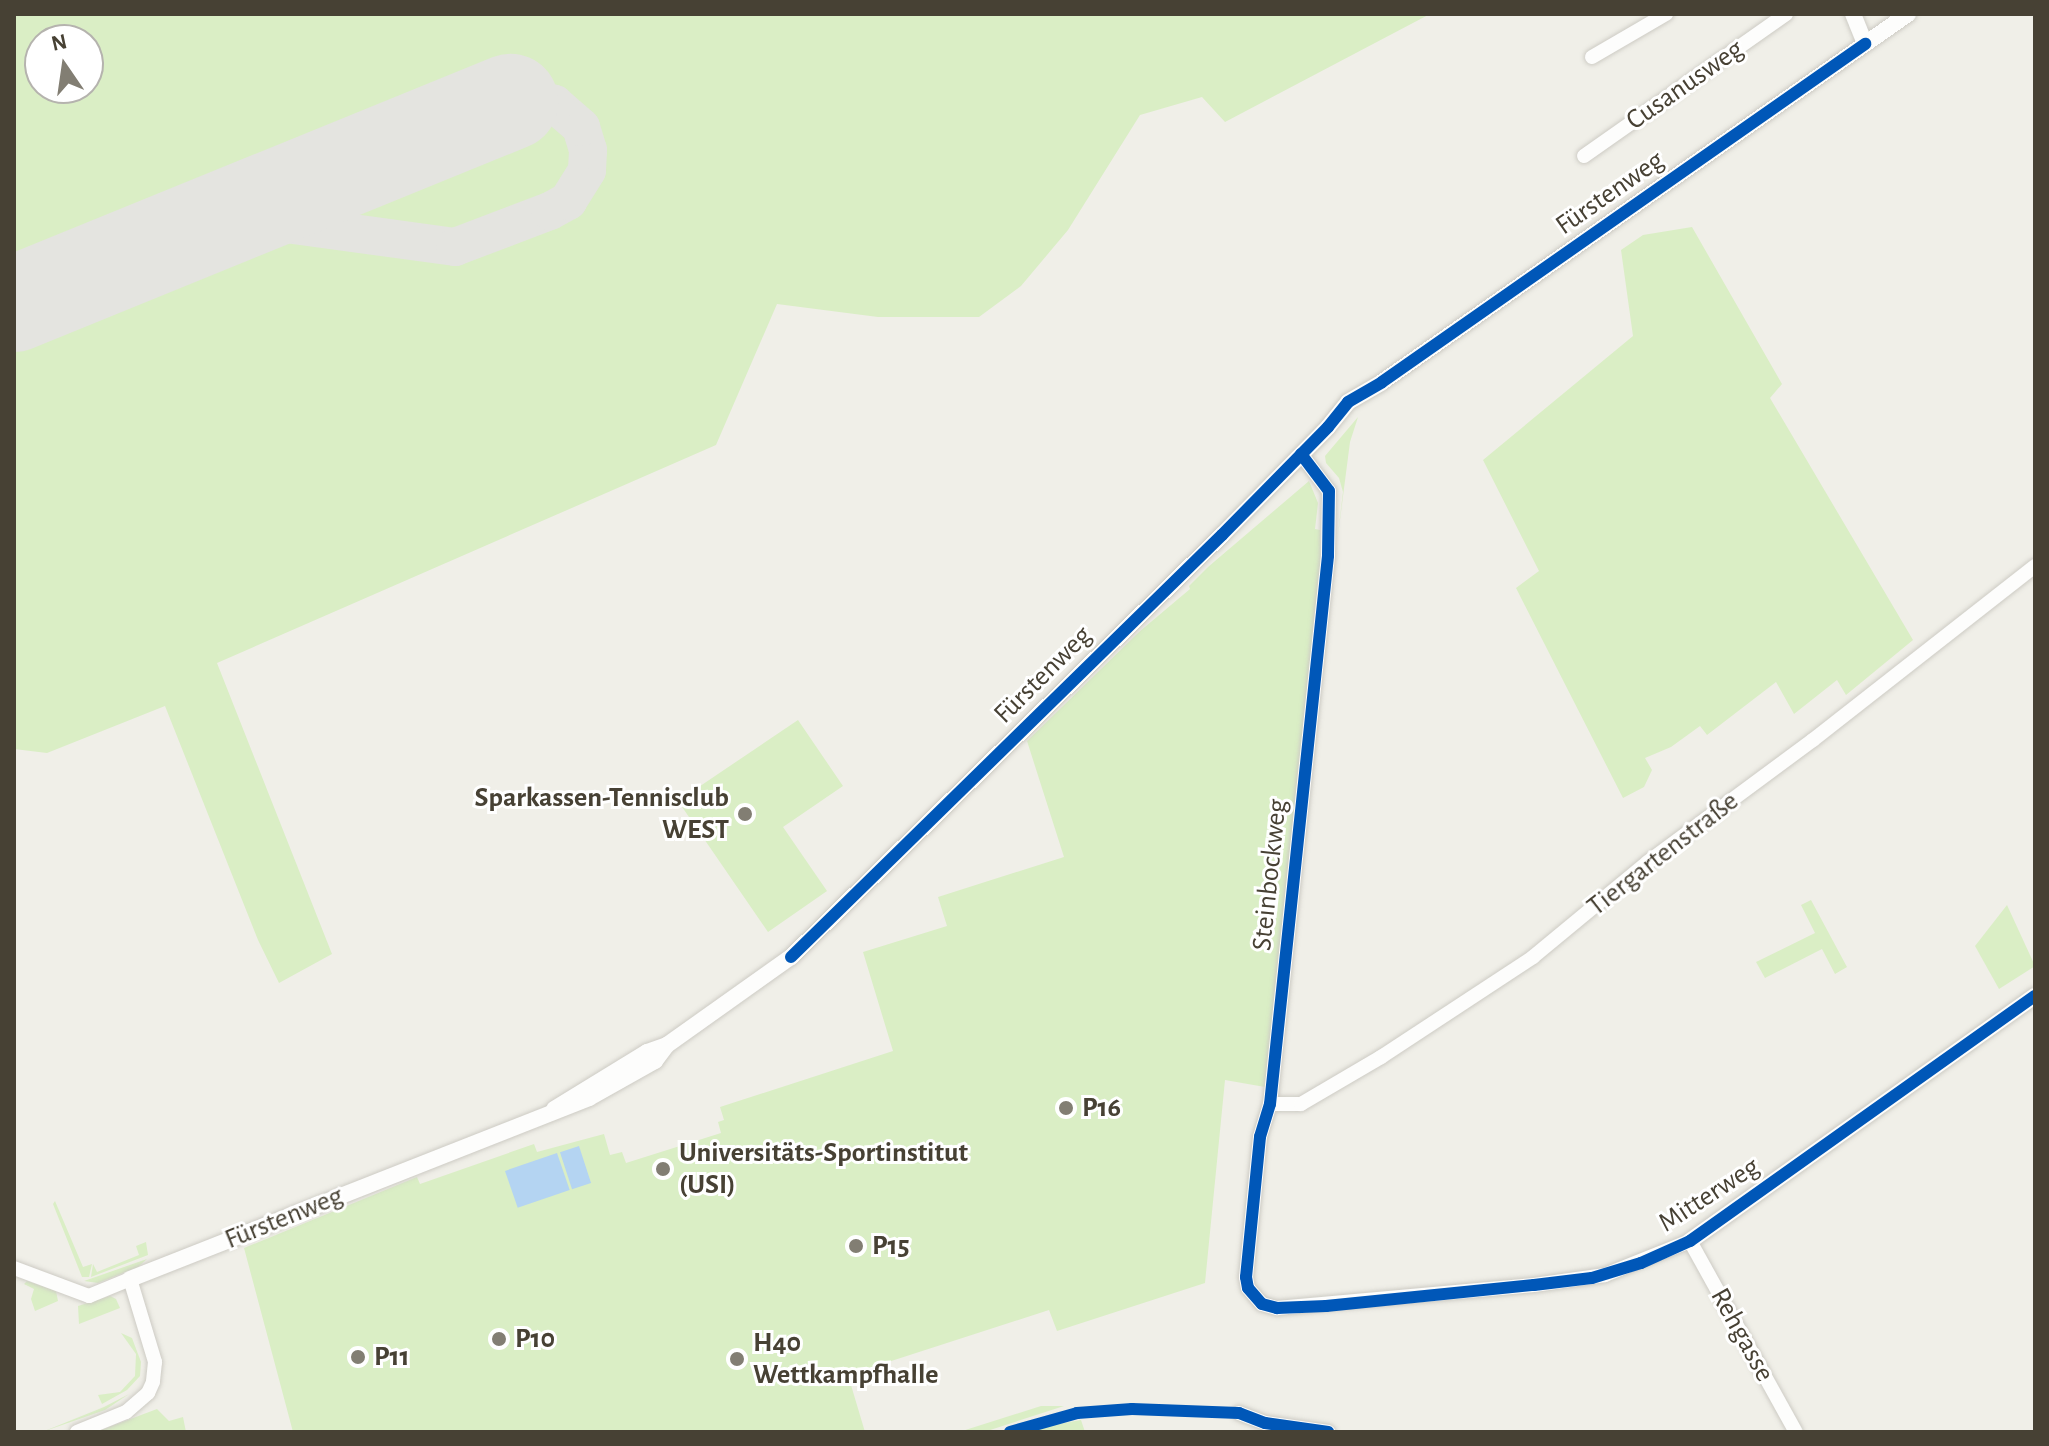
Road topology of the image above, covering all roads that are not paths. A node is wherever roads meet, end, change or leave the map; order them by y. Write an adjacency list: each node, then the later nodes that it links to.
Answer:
1 (1666, 14): 6 (street)
2 (1786, 14): 7 (street, Cusanusweg)
3 (1853, 14): 5 (street)
4 (1908, 14): 5 (street, Fürstenweg)
5 (1865, 44): 8 (street, Fürstenweg)
6 (1592, 57)
7 (1584, 156)
8 (1301, 454): 11 (street, Steinbockweg); 14 (street, Fürstenweg)
9 (2035, 566): 11 (street, Tiergartenstraße)
10 (2035, 996): 12 (street, Mitterweg)
11 (1270, 1104): 15 (street, Steinbockweg)
12 (1690, 1241): 15 (street, Mitterweg); 17 (street, Rehgasse)
13 (14, 1268): 14 (street, Fürstenweg)
14 (130, 1279): 18 (street)
15 (1262, 1304)
16 (1239, 1413): 19 (street)
17 (1793, 1431)
18 (77, 1432)
19 (1328, 1432)

